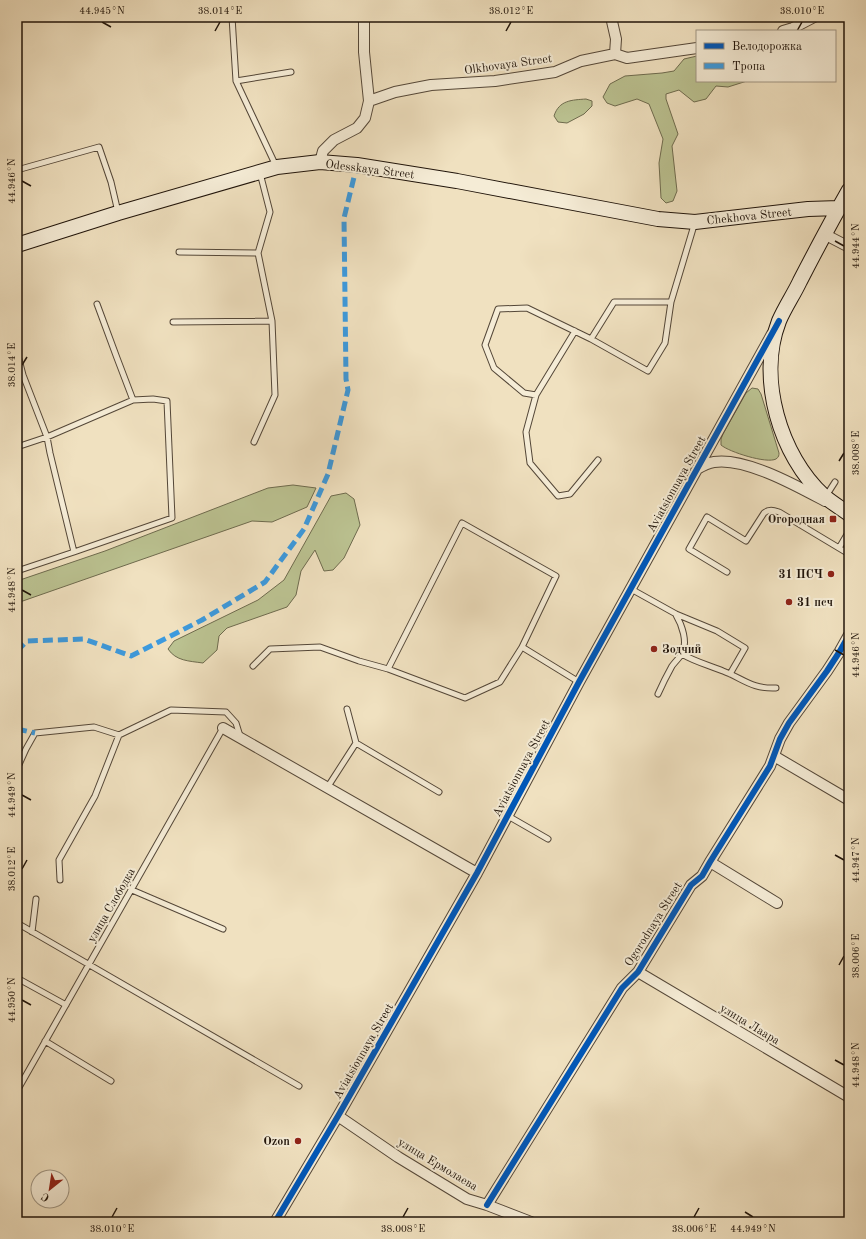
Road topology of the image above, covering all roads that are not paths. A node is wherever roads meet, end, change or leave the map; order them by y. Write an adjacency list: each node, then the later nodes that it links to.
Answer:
1 (232, 17): 9 (lane)
2 (364, 17): 10 (street)
3 (610, 17): 7 (street)
4 (814, 17): 5 (street)
5 (786, 30)
6 (696, 48): 7 (street, Olkhovaya Street)
7 (615, 54): 10 (street, Olkhovaya Street)
8 (291, 72): 9 (lane)
9 (236, 82): 12 (lane)
10 (369, 101): 11 (street)
11 (320, 162): 12 (main road, Odesskaya Street); 18 (main road, Odesskaya Street)
12 (277, 167): 14 (main road, Odesskaya Street)
13 (17, 170): 17 (lane)
14 (260, 172): 17 (main road, Odesskaya Street); 24 (lane)
15 (849, 190): 16 (main road, Aviatsionnaya Street)
16 (839, 208): 19 (main road, Chekhova Street); 20 (main road, Aviatsionnaya Street)
17 (118, 213): 21 (main road, Odesskaya Street)
18 (658, 219): 19 (main road, Chekhova Street)
19 (695, 222): 25 (lane)
20 (824, 234): 22 (street); 28 (main road, Aviatsionnaya Street)
21 (17, 245)
22 (849, 246)
23 (179, 252): 24 (lane)
24 (258, 253): 27 (lane)
25 (671, 302): 31 (lane); 31 (lane)
26 (97, 304): 34 (lane)
27 (272, 321): 29 (lane); 36 (lane)
28 (779, 321): 39 (street, Aviatsionnaya Street); 41 (main road)
29 (173, 322)
30 (575, 331): 31 (lane); 33 (lane); 33 (lane)
31 (591, 339)
32 (17, 352): 35 (lane)
33 (536, 395): 38 (lane)
34 (133, 400): 35 (lane); 45 (lane)
35 (47, 437): 37 (lane); 45 (lane)
36 (254, 442)
37 (17, 447)
38 (598, 460)
39 (697, 469): 42 (street); 49 (street, Aviatsionnaya Street)
40 (835, 482): 41 (lane)
41 (825, 497): 42 (main road)
42 (849, 515)
43 (849, 531): 44 (lane)
44 (839, 548): 46 (lane); 48 (lane)
45 (74, 552): 47 (lane)
46 (849, 554)
47 (17, 571)
48 (727, 572)
49 (631, 589): 50 (lane); 57 (street, Aviatsionnaya Street)
50 (676, 614): 53 (lane); 56 (lane)
51 (849, 635): 65 (street, Ogorodnaya Street)
52 (522, 647): 55 (lane); 55 (lane); 57 (lane)
53 (682, 654): 56 (lane); 59 (lane)
54 (253, 666): 55 (lane)
55 (388, 668)
56 (730, 674): 58 (lane)
57 (579, 682): 70 (street, Aviatsionnaya Street)
58 (776, 688)
59 (658, 694)
60 (347, 709): 64 (lane)
61 (223, 728): 63 (street); 75 (lane, улица Слободка)
62 (119, 735): 63 (lane); 66 (lane); 74 (lane)
63 (240, 738): 67 (street)
64 (356, 744): 67 (lane); 68 (lane)
65 (774, 756): 69 (street); 72 (street, Ogorodnaya Street)
66 (17, 770)
67 (327, 788): 73 (street)
68 (439, 792)
69 (849, 800)
70 (508, 816): 71 (lane); 73 (street, Aviatsionnaya Street)
71 (548, 839)
72 (710, 862): 77 (street); 82 (street, Ogorodnaya Street)
73 (477, 873): 91 (street, Aviatsionnaya Street)
74 (60, 880)
75 (132, 890): 79 (lane); 81 (lane, улица Слободка)
76 (36, 899): 80 (lane)
77 (776, 903)
78 (17, 923): 80 (lane)
79 (223, 929)
80 (32, 932): 81 (lane)
81 (89, 965): 84 (lane, улица Слободка); 88 (lane)
82 (638, 972): 90 (street, улица Лаара); 92 (street, Ogorodnaya Street)
83 (17, 978): 84 (lane)
84 (66, 1005): 85 (lane, улица Слободка)
85 (45, 1042): 86 (lane); 87 (lane, улица Слободка)
86 (111, 1082)
87 (19, 1084): 89 (lane, улица Слободка)
88 (299, 1086)
89 (17, 1091)
90 (849, 1098)
91 (338, 1116): 92 (street, улица Ермолаева); 93 (street, Aviatsionnaya Street)
92 (487, 1205): 94 (street, улица Ермолаева)
93 (278, 1221)
94 (531, 1222)

